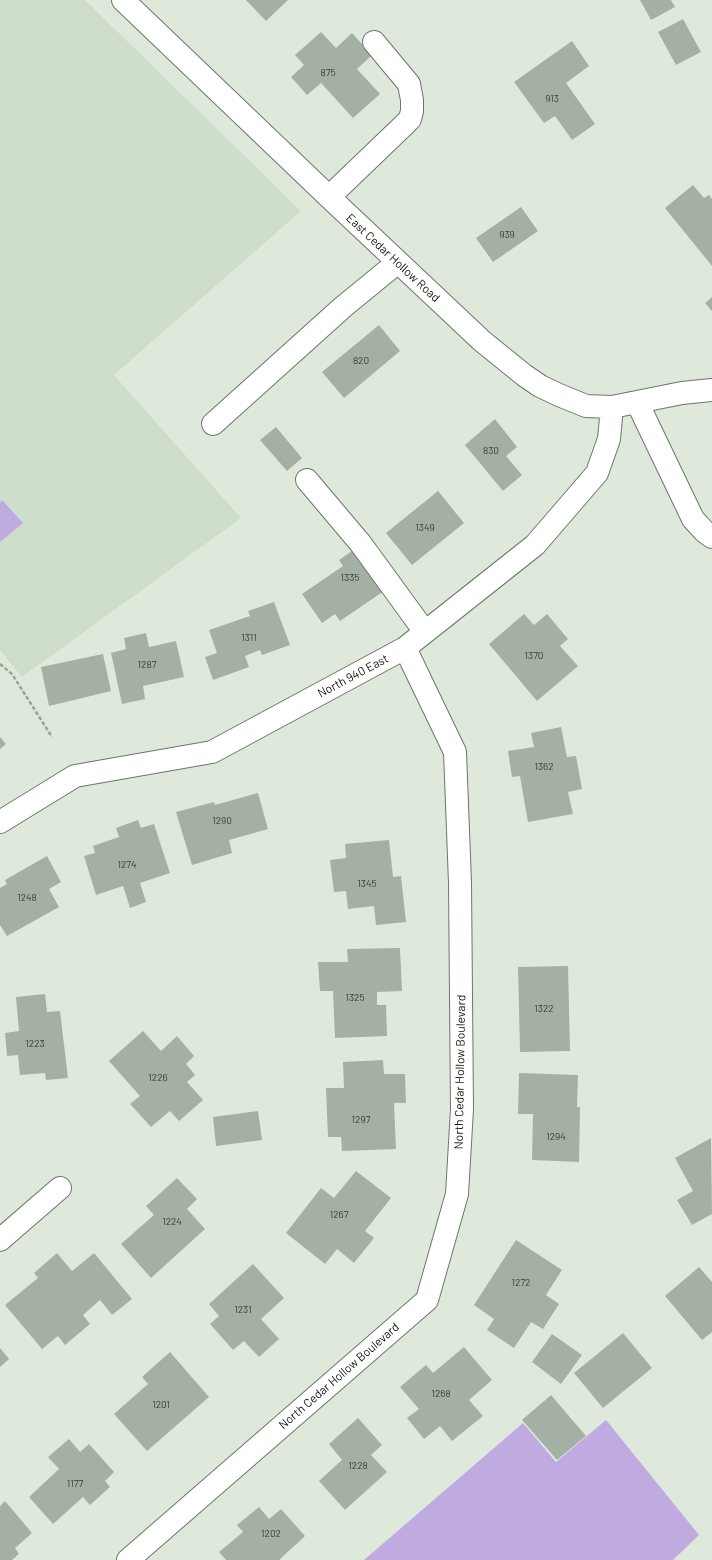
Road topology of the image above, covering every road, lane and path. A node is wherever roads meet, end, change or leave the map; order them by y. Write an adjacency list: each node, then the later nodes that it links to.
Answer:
1 (123, 0): 3 (street, East Cedar Hollow Road)
2 (374, 42): 3 (street)
3 (329, 197): 4 (street, East Cedar Hollow Road)
4 (398, 262): 7 (street, East Cedar Hollow Road); 8 (street)
5 (712, 390): 6 (street, East Cedar Hollow Road)
6 (637, 402): 7 (street, East Cedar Hollow Road); 10 (street)
7 (612, 407): 11 (street, North 940 East)
8 (213, 424)
9 (307, 480): 11 (street)
10 (712, 536)
11 (425, 632): 12 (street, North 940 East)
12 (406, 648): 15 (street, North 940 East); 18 (street, North Cedar Hollow Boulevard)
13 (0, 664): 14 (path)
14 (52, 737)
15 (0, 822)
16 (60, 1188): 17 (street)
17 (0, 1240)
18 (128, 1560)

